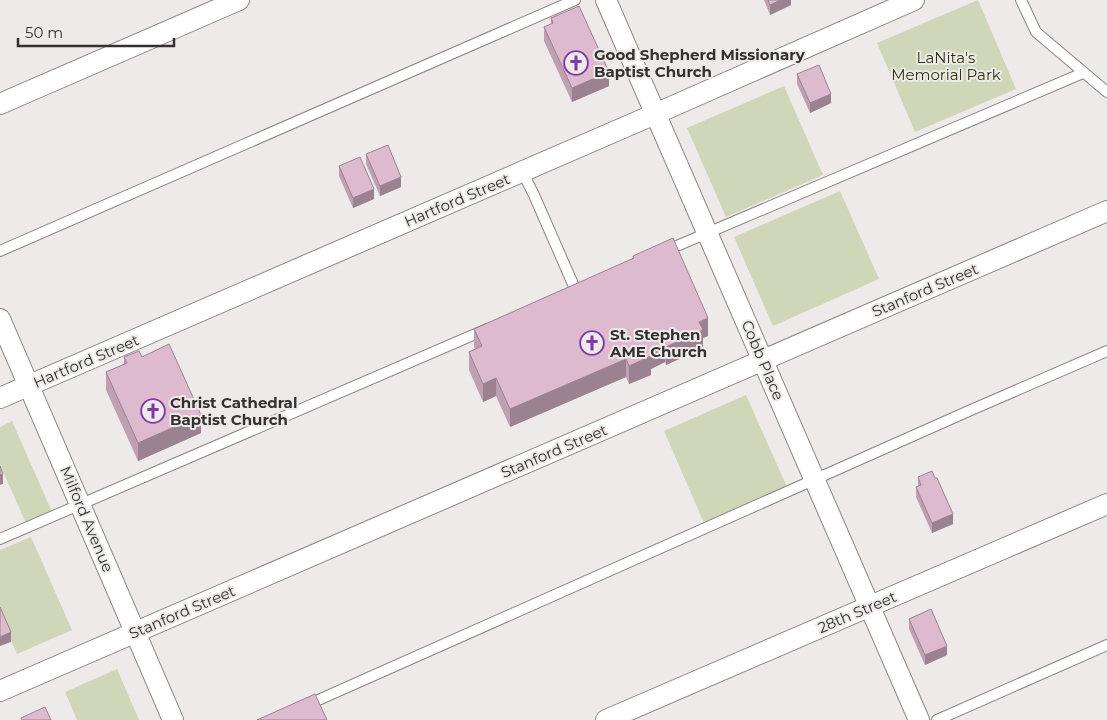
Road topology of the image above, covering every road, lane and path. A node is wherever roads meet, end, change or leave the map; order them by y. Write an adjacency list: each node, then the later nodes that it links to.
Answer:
1 (239, 0): 8 (street)
2 (575, 0): 13 (lane)
3 (606, 0): 9 (street, Cobb Place)
4 (914, 0): 9 (street, Hartford Street)
5 (1021, 0): 6 (lane)
6 (1082, 73): 7 (lane); 12 (lane)
7 (1107, 92)
8 (0, 104)
9 (655, 114): 10 (street, Hartford Street); 12 (street, Cobb Place)
10 (522, 171): 15 (lane); 20 (street, Hartford Street)
11 (1107, 212): 19 (street, Stanford Street)
12 (707, 232): 14 (lane); 19 (street, Cobb Place)
13 (0, 251)
14 (654, 256)
15 (576, 291)
16 (0, 319): 20 (street, Milford Avenue)
17 (493, 326): 23 (lane)
18 (1107, 351): 22 (lane)
19 (763, 360): 22 (street, Cobb Place); 27 (street, Stanford Street)
20 (29, 386): 21 (street, Hartford Street); 23 (street, Milford Avenue)
21 (0, 398)
22 (814, 479): 26 (street, Cobb Place); 30 (lane)
23 (80, 504): 25 (lane); 27 (street, Milford Avenue)
24 (1107, 504): 26 (street, 28th Street)
25 (0, 539)
26 (870, 607): 32 (street, 28th Street); 33 (street, Cobb Place)
27 (136, 632): 29 (street, Stanford Street); 31 (street, Milford Avenue)
28 (1107, 645): 34 (lane)
29 (0, 691)
30 (297, 709)
31 (174, 720)
32 (606, 720)
33 (919, 720)
34 (937, 720)

